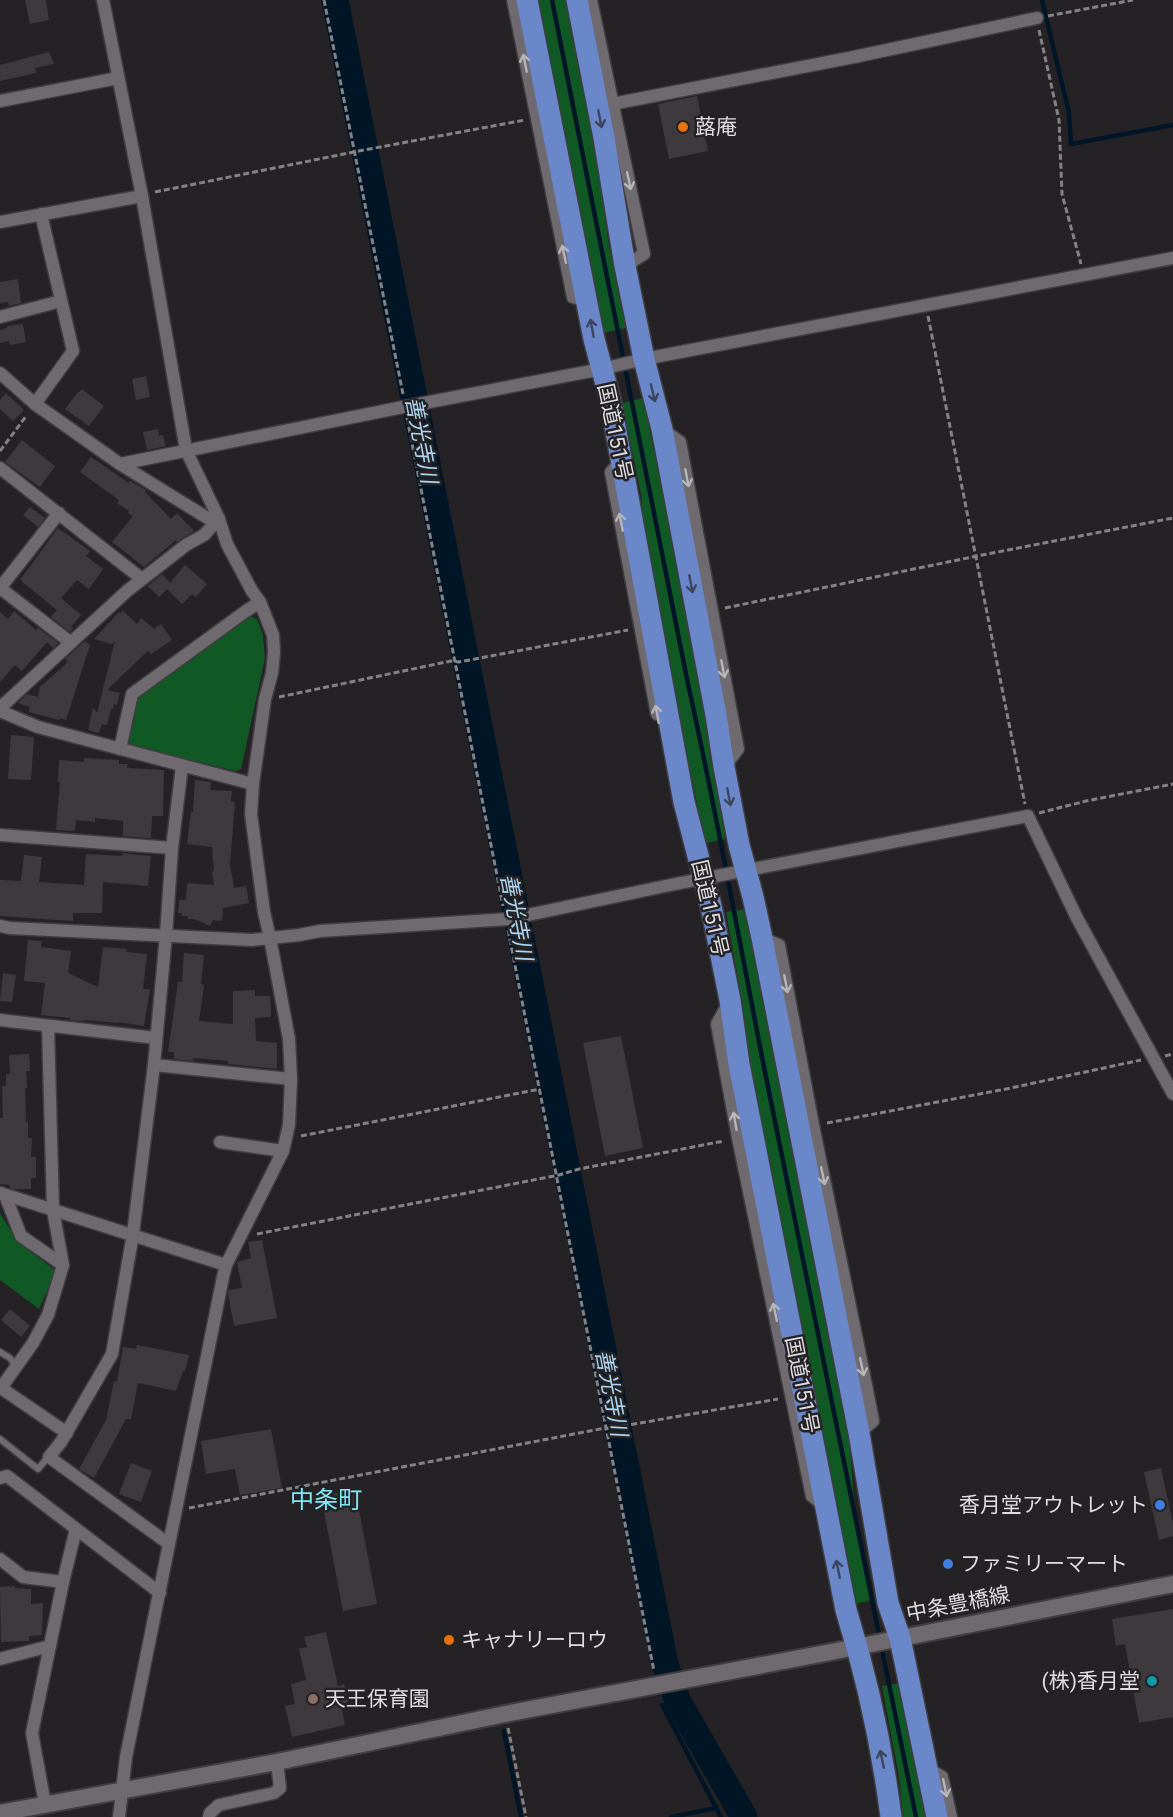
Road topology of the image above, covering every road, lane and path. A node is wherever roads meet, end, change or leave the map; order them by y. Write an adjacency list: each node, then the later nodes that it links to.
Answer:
1 (103, 0): 10 (street)
2 (324, 0): 14 (path)
3 (513, 0): 13 (street, one-way to 3)
4 (527, 0): 22 (highway, 国道151号)
5 (576, 0): 19 (highway, 国道151号, one-way to 19)
6 (591, 0): 12 (street)
7 (1133, 0): 8 (path)
8 (1052, 15)
9 (1037, 18): 12 (street); 20 (path)
10 (118, 78): 11 (street); 15 (street)
11 (0, 101)
12 (612, 104): 19 (street, one-way to 19)
13 (536, 118): 14 (path); 22 (street, one-way to 13)
14 (354, 152): 15 (path); 29 (path)
15 (141, 196): 16 (street); 31 (street)
16 (41, 214): 17 (street); 21 (street)
17 (0, 222)
18 (1173, 258): 20 (street)
19 (625, 266): 25 (highway, 国道151号)
20 (1084, 275): 23 (street)
21 (62, 301): 24 (street); 28 (street)
22 (587, 301): 26 (highway, 国道151号, one-way to 22)
23 (926, 305): 25 (street); 39 (path)
24 (0, 317)
25 (644, 359): 26 (street); 30 (highway, 国道151号, one-way to 30)
26 (602, 369): 29 (street); 33 (highway, 国道151号)
27 (0, 373): 28 (street)
28 (35, 404): 32 (path); 34 (street)
29 (412, 406): 31 (street); 46 (path)
30 (662, 429): 43 (street, one-way to 43); 51 (highway, 国道151号, one-way to 51)
31 (186, 450): 34 (street); 38 (street)
32 (0, 451)
33 (622, 460): 44 (street, one-way to 33); 54 (highway, 国道151号)
34 (120, 464): 38 (street)
35 (0, 468): 36 (street)
36 (59, 513): 40 (street); 41 (street)
37 (1173, 518): 39 (path)
38 (219, 519): 40 (street); 42 (street)
39 (977, 556): 43 (path); 55 (path)
40 (142, 579): 45 (street)
41 (0, 588): 45 (street)
42 (260, 602): 47 (street); 49 (street)
43 (712, 611): 51 (street, one-way to 51)
44 (641, 628): 46 (path); 54 (street, one-way to 44)
45 (70, 642): 48 (street)
46 (457, 662): 47 (path); 60 (path)
47 (265, 699): 52 (street)
48 (0, 709): 49 (street)
49 (120, 749): 50 (street)
50 (182, 766): 52 (street); 57 (street)
51 (724, 767): 58 (highway, 国道151号, one-way to 58)
52 (253, 784): 63 (street)
53 (1173, 784): 55 (path)
54 (684, 802): 59 (highway, 国道151号)
55 (1028, 816): 58 (street); 69 (street)
56 (0, 835): 57 (street)
57 (172, 848): 62 (street)
58 (747, 872): 59 (street); 64 (highway, 国道151号)
59 (704, 880): 60 (street); 65 (highway, 国道151号)
60 (507, 919): 63 (street); 72 (path)
61 (0, 926): 62 (street)
62 (166, 935): 63 (street); 68 (street)
63 (270, 938): 71 (street)
64 (762, 938): 74 (street, one-way to 74); 90 (highway, 国道151号)
65 (730, 1000): 75 (street, one-way to 65); 94 (highway, 国道151号)
66 (0, 1020): 67 (street)
67 (48, 1026): 68 (street); 80 (street)
68 (156, 1038): 70 (street)
69 (1153, 1057): 73 (street); 74 (path)
70 (154, 1065): 71 (street); 81 (street)
71 (291, 1079): 77 (street)
72 (540, 1089): 77 (path); 78 (path)
73 (1173, 1094)
74 (813, 1125): 90 (street, one-way to 90)
75 (738, 1138): 78 (path); 87 (street, one-way to 75)
76 (220, 1143): 77 (street)
77 (285, 1145): 82 (street)
78 (557, 1175): 82 (path); 88 (path)
79 (2, 1194): 80 (street); 83 (street)
80 (53, 1210): 81 (street); 83 (street)
81 (133, 1234): 84 (street); 89 (street)
82 (240, 1237): 84 (street)
83 (63, 1264): 86 (street)
84 (226, 1265): 95 (street)
85 (0, 1352): 86 (lane)
86 (16, 1367): 89 (street)
87 (792, 1396): 88 (path); 94 (street)
88 (609, 1428): 95 (path); 105 (path)
89 (67, 1432): 92 (street)
90 (859, 1433): 102 (highway, 国道151号)
91 (0, 1439): 92 (lane)
92 (49, 1456): 97 (street)
93 (0, 1478): 96 (street)
94 (826, 1507): 102 (highway, 国道151号, one-way to 94)
95 (176, 1511): 97 (street)
96 (76, 1529): 99 (street); 101 (street)
97 (169, 1544): 101 (street)
98 (0, 1559): 99 (street)
99 (63, 1582): 103 (street)
100 (1173, 1584): 102 (street, 中条豊橋線)
101 (160, 1593): 109 (street)
102 (879, 1642): 105 (street, 中条豊橋線); 108 (highway, 国道151号); 115 (highway, 国道151号, one-way to 102)
103 (50, 1646): 104 (street); 110 (street)
104 (0, 1659)
105 (660, 1684): 106 (street, 中条豊橋線)
106 (505, 1714): 107 (street, 中条豊橋線); 114 (path)
107 (277, 1762): 109 (street, 中条豊橋線); 113 (street)
108 (927, 1768): 116 (highway, 国道151号); 117 (street, one-way to 117)
109 (122, 1790): 110 (street, 中条豊橋線); 112 (street)
110 (45, 1804): 111 (street, 中条豊橋線)
111 (0, 1813)
112 (119, 1817)
113 (209, 1817)
114 (526, 1817)
115 (891, 1817)
116 (937, 1817)
117 (951, 1817)

